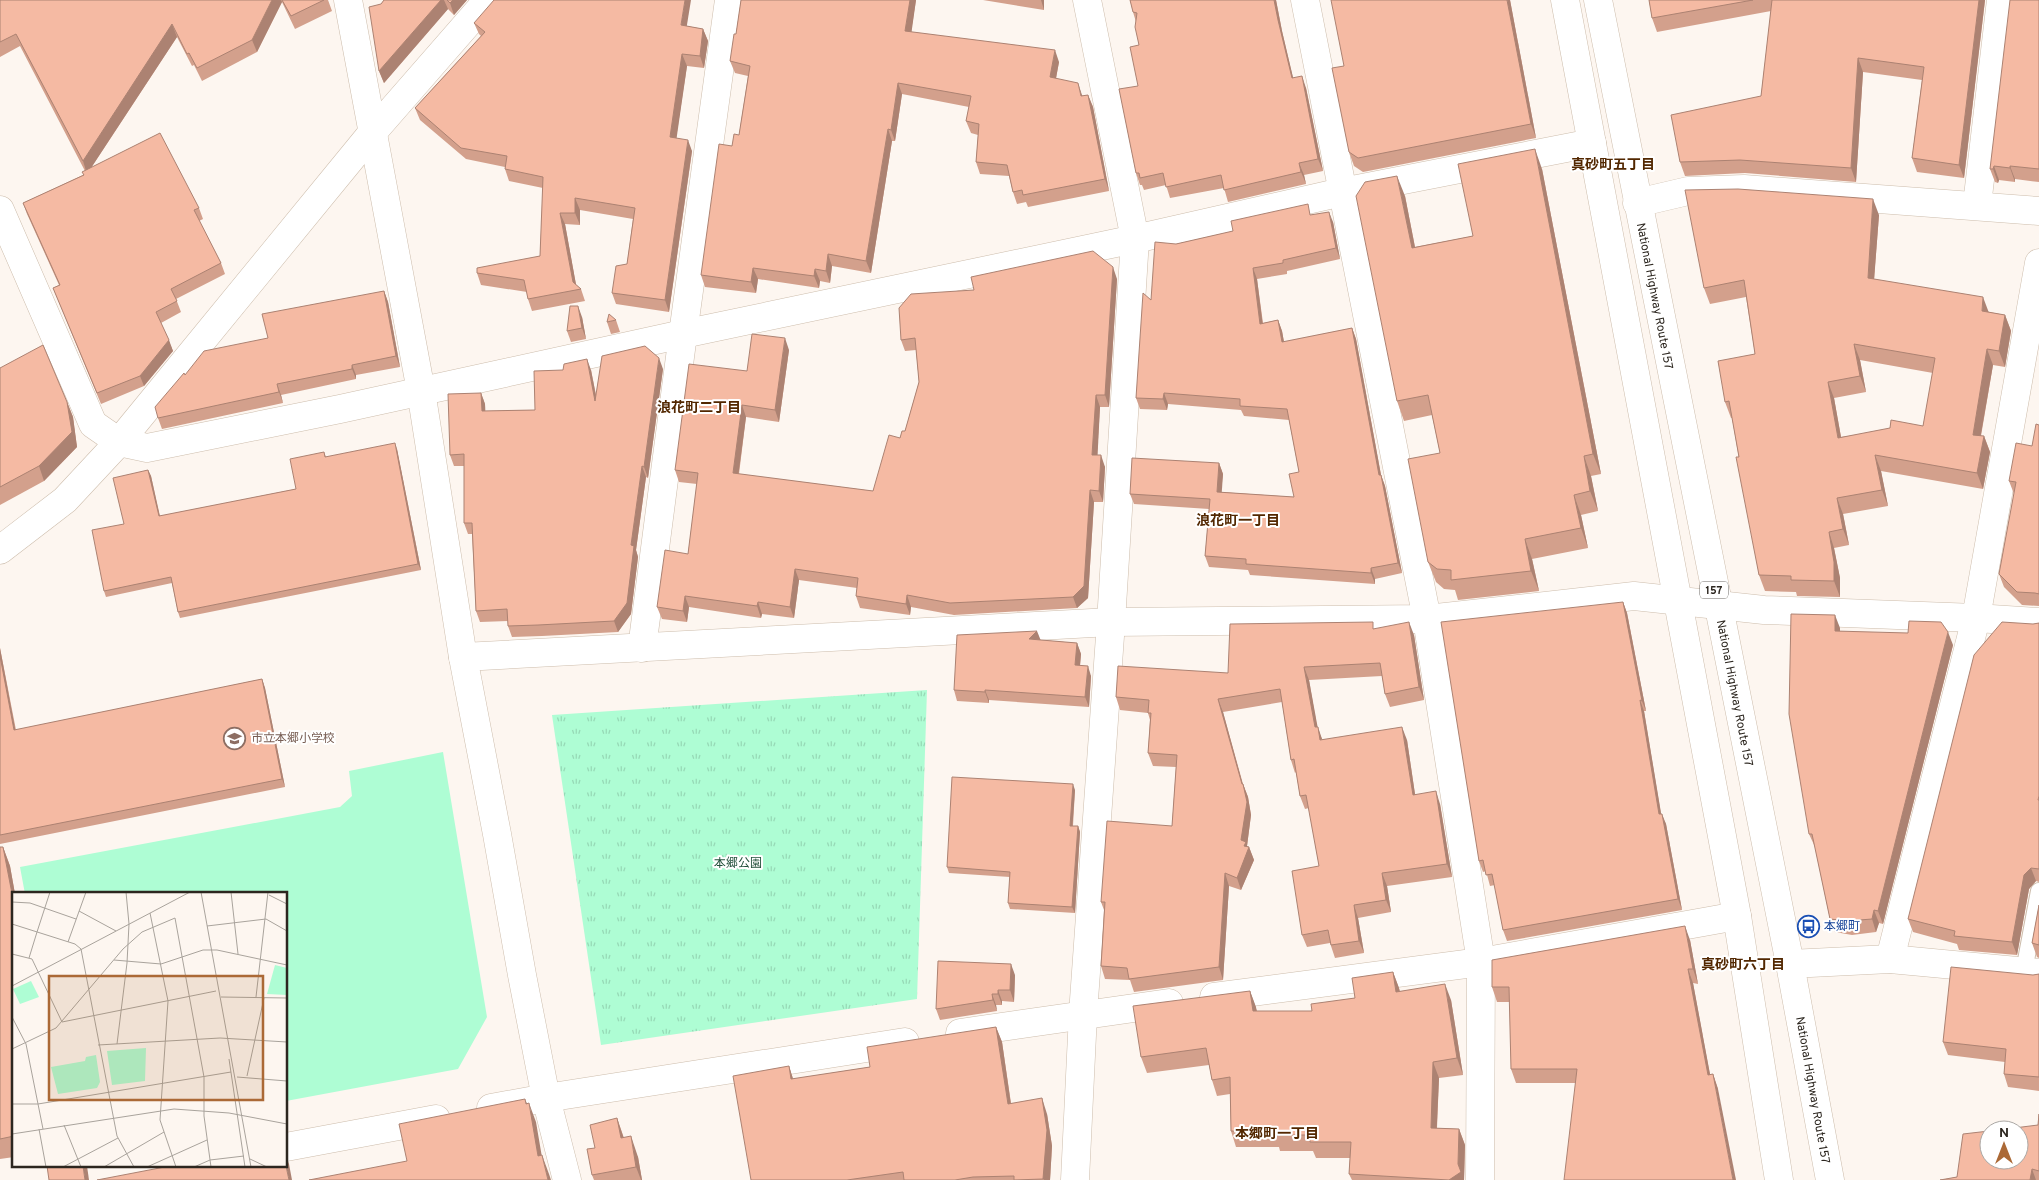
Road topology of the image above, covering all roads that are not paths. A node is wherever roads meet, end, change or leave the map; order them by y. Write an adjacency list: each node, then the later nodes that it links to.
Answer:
1 (348, 0): 9 (main road)
2 (488, 0): 9 (main road)
3 (729, 0): 18 (main road)
4 (1087, 0): 16 (main road)
5 (1305, 0): 11 (main road)
6 (1565, 0): 10 (main road)
7 (1598, 0): 12 (main road, National Highway Route 157 / 157)
8 (2001, 0): 13 (main road)
9 (372, 133): 19 (main road); 20 (main road)
10 (1592, 143): 11 (main road); 22 (main road)
11 (1342, 192): 16 (main road); 25 (main road)
12 (1637, 203): 13 (main road); 23 (main road, National Highway Route 157 / 157)
13 (1977, 205): 15 (main road)
14 (0, 210): 20 (main road)
15 (2039, 211)
16 (1135, 239): 18 (main road); 26 (main road)
17 (2039, 263): 24 (main road)
18 (683, 334): 19 (main road); 28 (main road)
19 (421, 391): 20 (main road); 29 (main road)
20 (119, 442): 21 (main road)
21 (0, 550)
22 (1678, 601): 23 (main road); 25 (main road); 31 (main road)
23 (1717, 605): 24 (main road); 34 (main road, National Highway Route 157 / 157)
24 (1976, 618): 27 (main road); 32 (main road)
25 (1427, 619): 26 (main road); 33 (main road)
26 (1111, 622): 28 (main road); 36 (main road)
27 (2039, 622)
28 (642, 648): 29 (main road)
29 (463, 657): 37 (main road)
30 (2039, 891): 35 (lane)
31 (1736, 916): 33 (main road); 42 (main road)
32 (1890, 958): 34 (main road); 35 (main road)
33 (1481, 962): 36 (main road); 41 (main road)
34 (1790, 964): 43 (main road, National Highway Route 157 / 157)
35 (2031, 972)
36 (1083, 1014): 37 (main road); 40 (main road)
37 (546, 1098): 38 (main road); 39 (main road)
38 (288, 1147)
39 (567, 1180)
40 (1074, 1180)
41 (1480, 1180)
42 (1779, 1180)
43 (1830, 1180)

